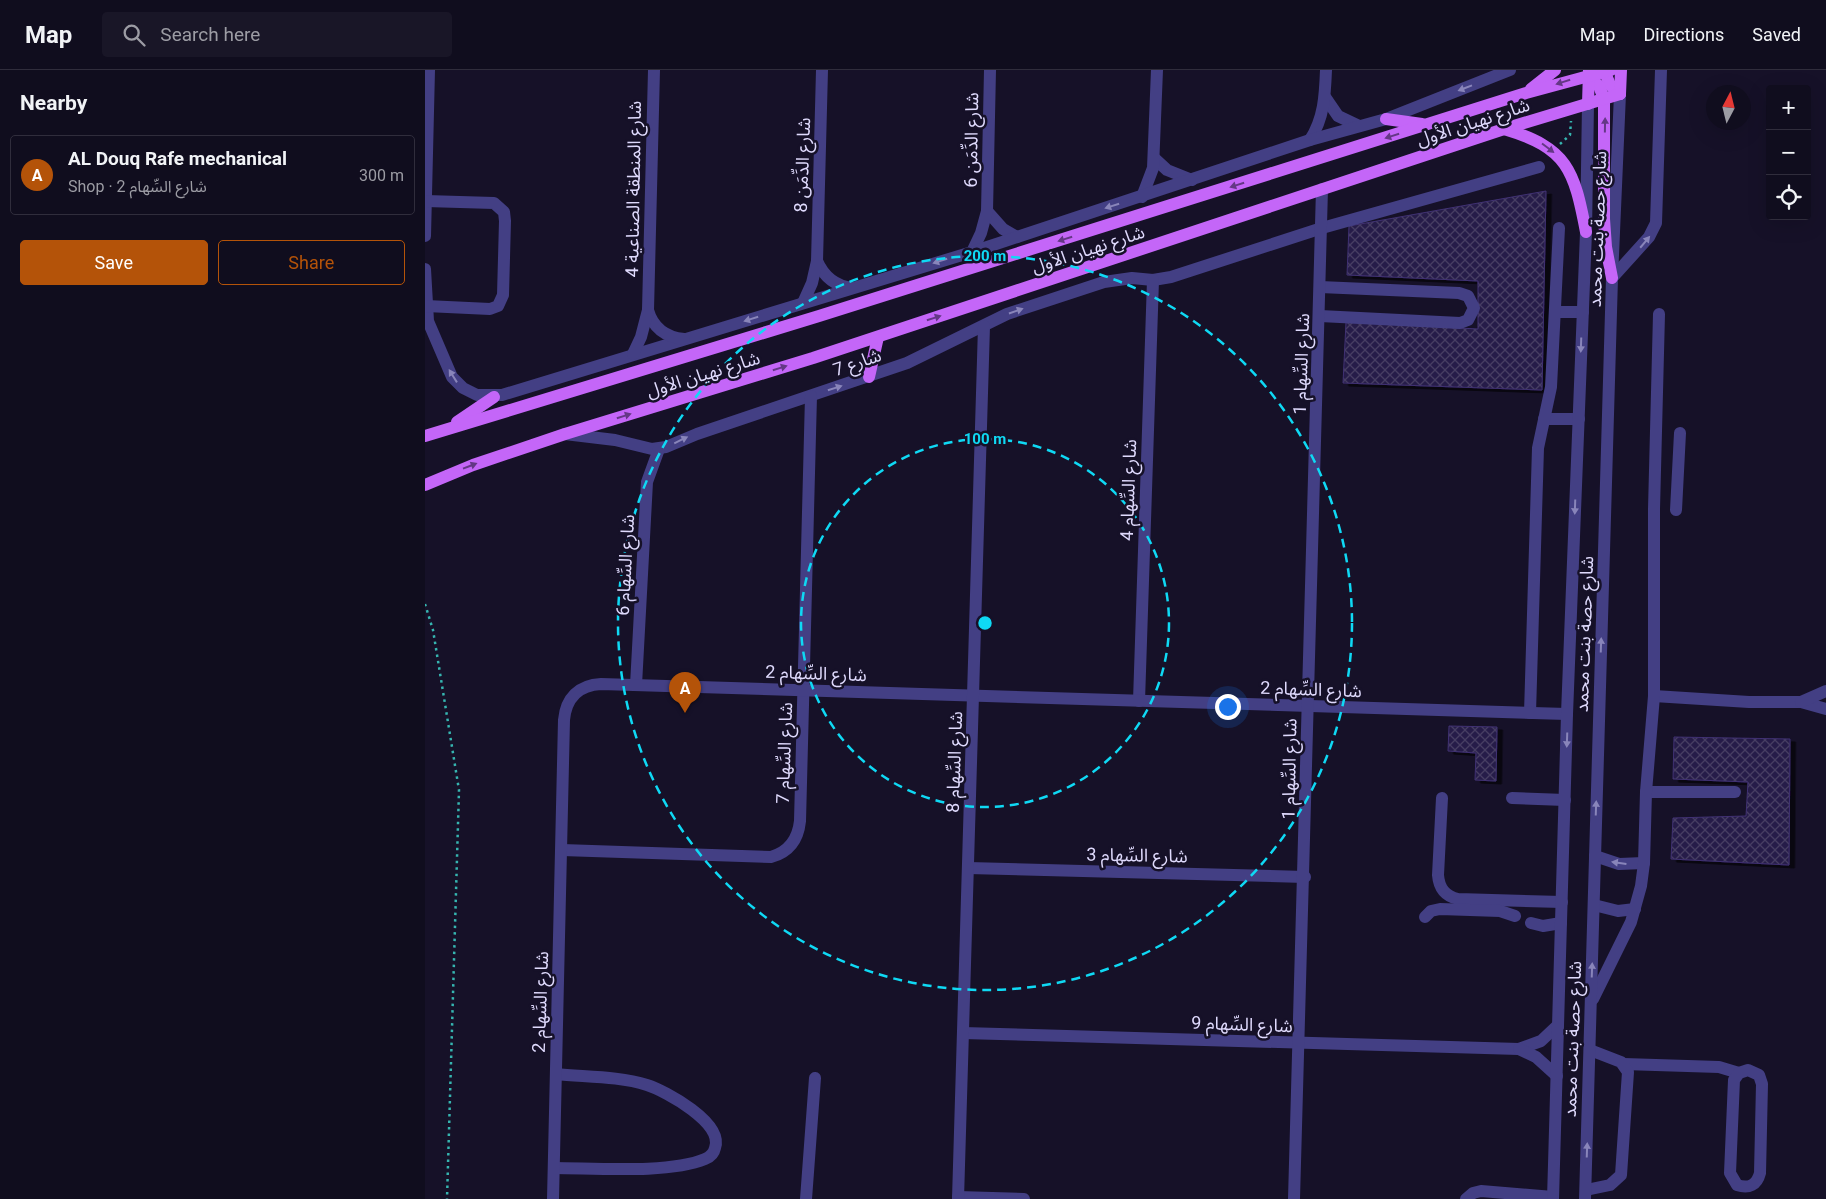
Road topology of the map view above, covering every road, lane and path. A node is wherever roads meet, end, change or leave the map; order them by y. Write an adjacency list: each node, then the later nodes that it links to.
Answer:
1 (429, 70): 23 (street)
2 (654, 70): 45 (street, شارع المنطقة الصناعية 4)
3 (822, 70): 37 (street, شارع الدِّمَن 8)
4 (990, 70): 30 (street, شارع الدِّمَن 6)
5 (1157, 70): 24 (street)
6 (1326, 70): 15 (street)
7 (1510, 70): 18 (street, one-way to 18)
8 (1555, 70): 13 (main road)
9 (1621, 70): 14 (main road, شارع حصة بنت محمد)
10 (1661, 70): 39 (street, one-way to 10)
11 (1606, 71): 12 (main road, شارع نهيان الأول); 14 (main road)
12 (1589, 73): 13 (main road, شارع نهيان الأول, one-way to 13); 16 (main road); 17 (main road, شارع حصة بنت محمد)
13 (1526, 93): 19 (main road, شارع نهيان الأول)
14 (1620, 94): 16 (main road, شارع نهيان الأول); 39 (street, شارع حصة بنت محمد)
15 (1325, 97): 20 (street); 22 (street)
16 (1604, 99): 17 (main road, شارع نهيان الأول); 39 (main road, one-way to 16)
17 (1588, 104): 21 (main road, شارع نهيان الأول); 33 (street, شارع حصة بنت محمد)
18 (1386, 118): 19 (main road); 20 (street)
19 (1427, 124): 59 (main road, شارع نهيان الأول, one-way to 59)
20 (1359, 126): 22 (street)
21 (1504, 130): 27 (main road, شارع نهيان الأول); 33 (main road, one-way to 33)
22 (1311, 140): 26 (street)
23 (426, 146): 29 (street)
24 (1154, 158): 26 (street); 28 (street)
25 (1539, 167): 31 (street, شارع 7)
26 (1192, 180): 28 (street)
27 (1323, 189): 31 (street, شارع السِّهام 1); 51 (main road, شارع نهيان الأول, one-way to 27)
28 (1142, 196): 35 (street, one-way to 35)
29 (426, 201): 34 (street); 44 (street)
30 (987, 211): 35 (street, شارع الدِّمَن 6); 36 (street, شارع الدِّمَن 6)
31 (1322, 228): 40 (street, شارع 7); 41 (street, شارع السِّهام 1)
32 (1559, 228): 46 (street)
33 (1586, 232): 47 (street, شارع حصة بنت محمد)
34 (425, 236)
35 (1017, 237): 36 (street)
36 (972, 252): 42 (street, one-way to 42)
37 (817, 261): 42 (street); 43 (street, شارع الدِّمَن 8)
38 (425, 269): 44 (street)
39 (1612, 278): 84 (street, شارع حصة بنت محمد, one-way to 39)
40 (1153, 280): 50 (street, شارع 7, one-way to 40); 72 (street, شارع السِّهام 4)
41 (1321, 287): 49 (street, شارع السِّهام 1); 49 (street)
42 (852, 288): 43 (street)
43 (803, 303): 52 (street, one-way to 52)
44 (426, 306): 56 (street, one-way to 44)
45 (648, 310): 52 (street); 53 (street, شارع المنطقة الصناعية 4)
46 (1555, 312): 47 (street); 58 (street)
47 (1583, 312): 57 (street, شارع حصة بنت محمد, one-way to 57)
48 (1659, 314): 71 (street)
49 (1319, 316): 74 (street, شارع السِّهام 1)
50 (984, 326): 54 (street, شارع 7); 70 (street, شارع السِّهام 8)
51 (878, 337): 54 (main road); 61 (main road, شارع نهيان الأول, one-way to 51)
52 (684, 339): 53 (street)
53 (633, 354): 56 (street)
54 (869, 377): 55 (street, شارع 7, one-way to 54)
55 (811, 396): 63 (street, شارع 7, one-way to 55); 68 (street, شارع السِّهام 7)
56 (494, 397): 59 (main road)
57 (1579, 418): 58 (street); 77 (street, شارع حصة بنت محمد, one-way to 77)
58 (1544, 419): 76 (street)
59 (448, 429): 62 (main road, شارع نهيان الأول)
60 (1680, 433): 65 (street)
61 (565, 434): 63 (street); 64 (main road, شارع نهيان الأول, one-way to 61)
62 (425, 436)
63 (659, 449): 67 (street, شارع السِّهام 6)
64 (425, 485)
65 (1676, 510)
66 (425, 604): 110 (path)
67 (636, 685): 68 (street, شارع السِّهام 2); 83 (street, شارع السِّهام 2)
68 (804, 690): 70 (street, شارع السِّهام 2); 83 (street, شارع السِّهام 7)
69 (1826, 691): 73 (street)
70 (973, 696): 72 (street, شارع السِّهام 2); 86 (street, شارع السِّهام 8)
71 (1654, 696): 73 (street); 78 (street)
72 (1139, 701): 74 (street, شارع السِّهام 2)
73 (1801, 702): 75 (street)
74 (1308, 706): 76 (street, شارع السِّهام 2); 87 (street, شارع السِّهام 1)
75 (1826, 710)
76 (1530, 712): 77 (street, شارع السِّهام 2)
77 (1567, 714): 82 (street, شارع حصة بنت محمد, one-way to 82)
78 (1646, 792): 79 (street); 85 (street)
79 (1735, 792)
80 (1442, 798): 88 (street)
81 (1512, 798): 82 (street)
82 (1565, 800): 88 (street, شارع حصة بنت محمد)
83 (562, 850): 103 (street, شارع السِّهام 2)
84 (1595, 856): 85 (street, one-way to 84); 89 (street, شارع حصة بنت محمد)
85 (1644, 862): 90 (street)
86 (968, 868): 87 (street, شارع السِّهام 3); 97 (street, شارع السِّهام 8)
87 (1305, 877): 98 (street, شارع السِّهام 1)
88 (1562, 902): 94 (street, شارع حصة بنت محمد)
89 (1594, 904): 90 (street); 95 (street, شارع حصة بنت محمد, one-way to 89)
90 (1635, 909): 95 (street)
91 (1515, 916): 92 (street)
92 (1425, 917)
93 (1531, 927): 94 (street)
94 (1561, 930): 96 (street, شارع حصة بنت محمد)
95 (1591, 1003): 100 (street, شارع حصة بنت محمد)
96 (1558, 1025): 99 (street, شارع السِّهام 9); 104 (street, شارع حصة بنت محمد)
97 (963, 1033): 98 (street, شارع السِّهام 9); 108 (street, شارع السِّهام 8)
98 (1299, 1043): 99 (street, شارع السِّهام 9); 114 (street, شارع السِّهام 1)
99 (1519, 1049): 104 (street, شارع السِّهام 9)
100 (1590, 1050): 101 (street); 107 (street, شارع حصة بنت محمد, one-way to 100)
101 (1624, 1064): 102 (street); 107 (street)
102 (1739, 1072): 102 (street)
103 (556, 1074): 106 (street, شارع السِّهام 2); 106 (street)
104 (1557, 1076): 109 (street, شارع حصة بنت محمد)
105 (815, 1078): 112 (street)
106 (554, 1168): 111 (street, شارع السِّهام 2)
107 (1585, 1194)
108 (958, 1198): 113 (street)
109 (1553, 1198): 115 (street)
110 (447, 1199)
111 (553, 1199)
112 (806, 1199)
113 (1024, 1199)
114 (1294, 1199)
115 (1466, 1199)

